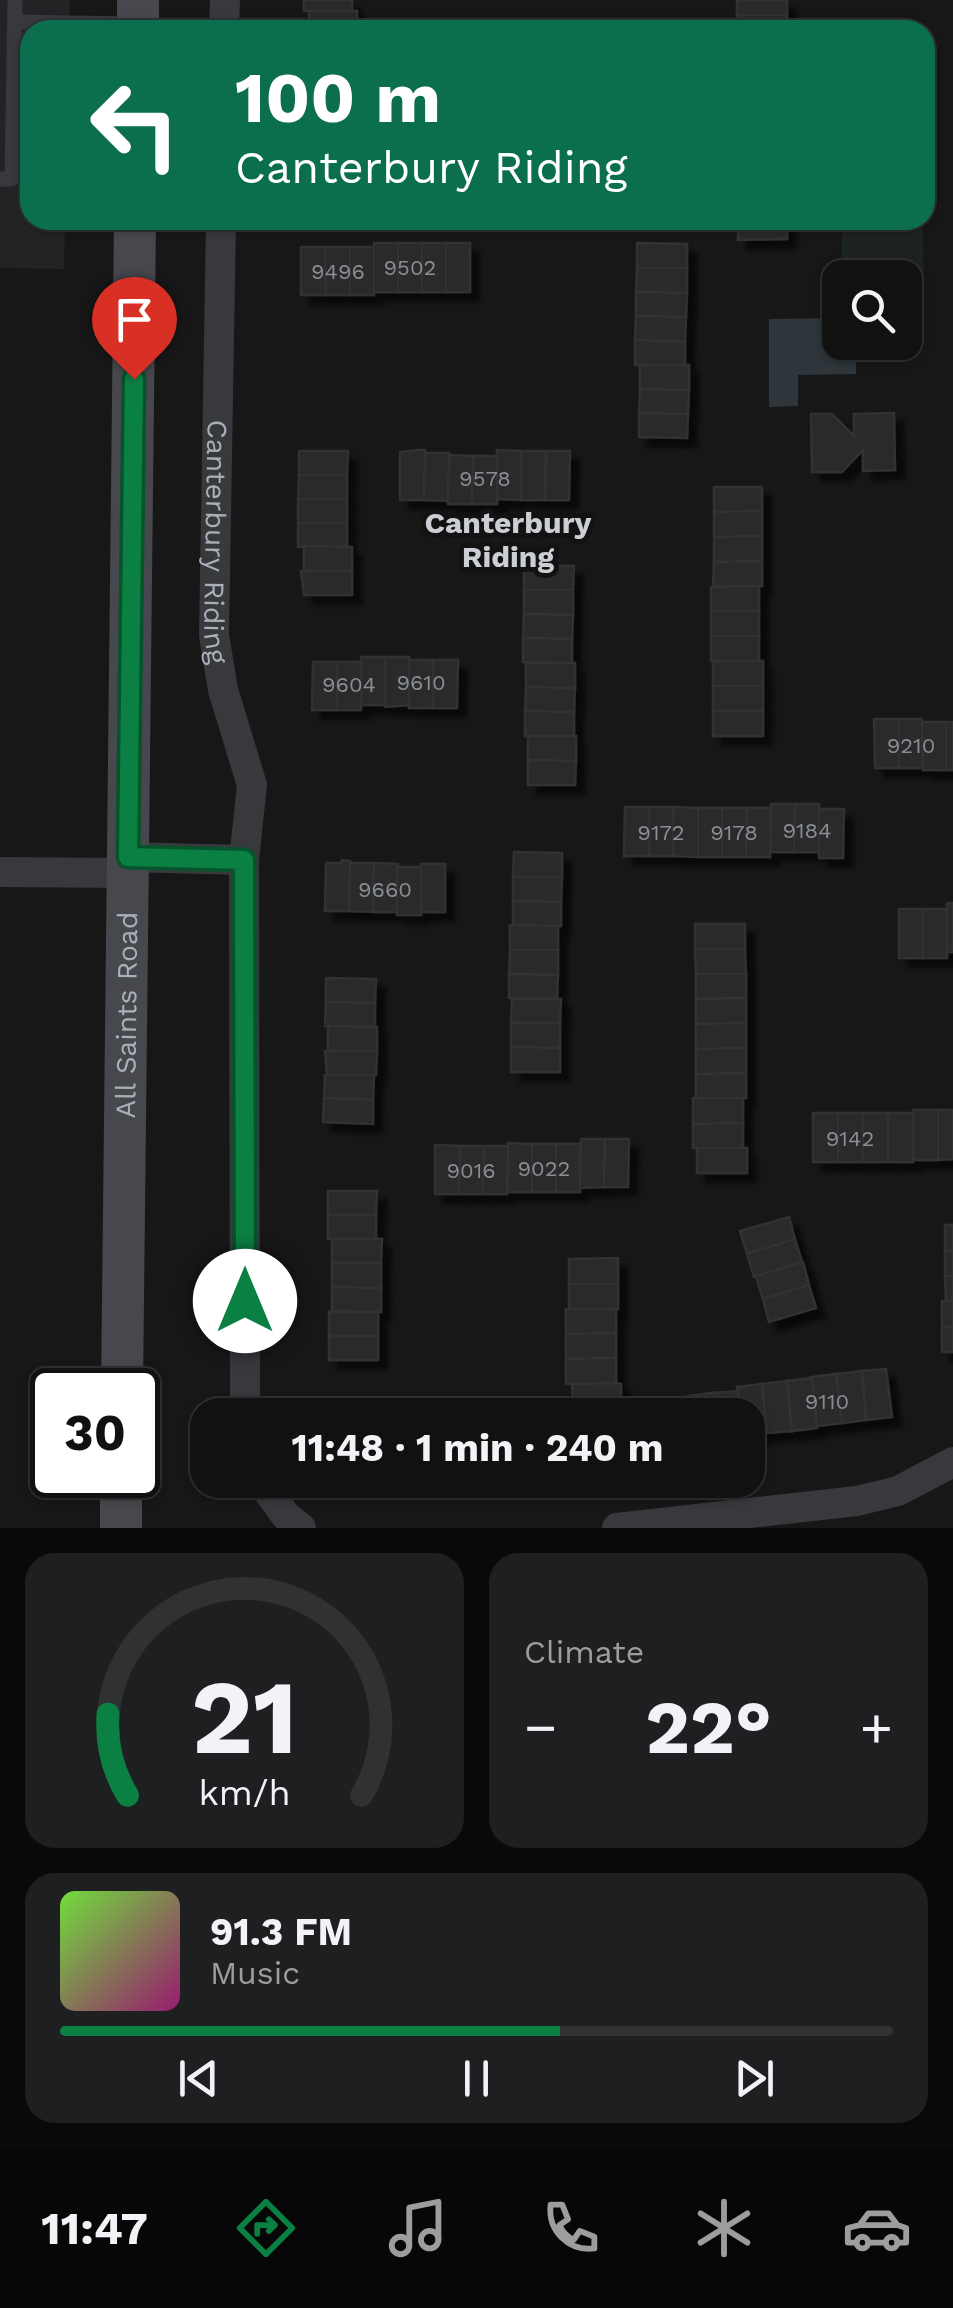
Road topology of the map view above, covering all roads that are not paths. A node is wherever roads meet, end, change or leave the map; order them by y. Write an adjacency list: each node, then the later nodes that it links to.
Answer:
1 (15, 0): 4 (lane)
2 (138, 18): 3 (lane)
3 (76, 20)
4 (15, 22): 5 (lane); 6 (lane)
5 (20, 22)
6 (0, 178)
7 (136, 230): 10 (street, All Saints Road)
8 (221, 230): 9 (street, Canterbury Riding)
9 (244, 860): 10 (street); 13 (street, Canterbury Riding)
10 (127, 865): 11 (street); 12 (street, All Saints Road)
11 (0, 872)
12 (122, 1368)
13 (245, 1398)
14 (953, 1462): 19 (street)
15 (121, 1498): 17 (street)
16 (273, 1498): 18 (street)
17 (121, 1528)
18 (301, 1528)
19 (617, 1528)

